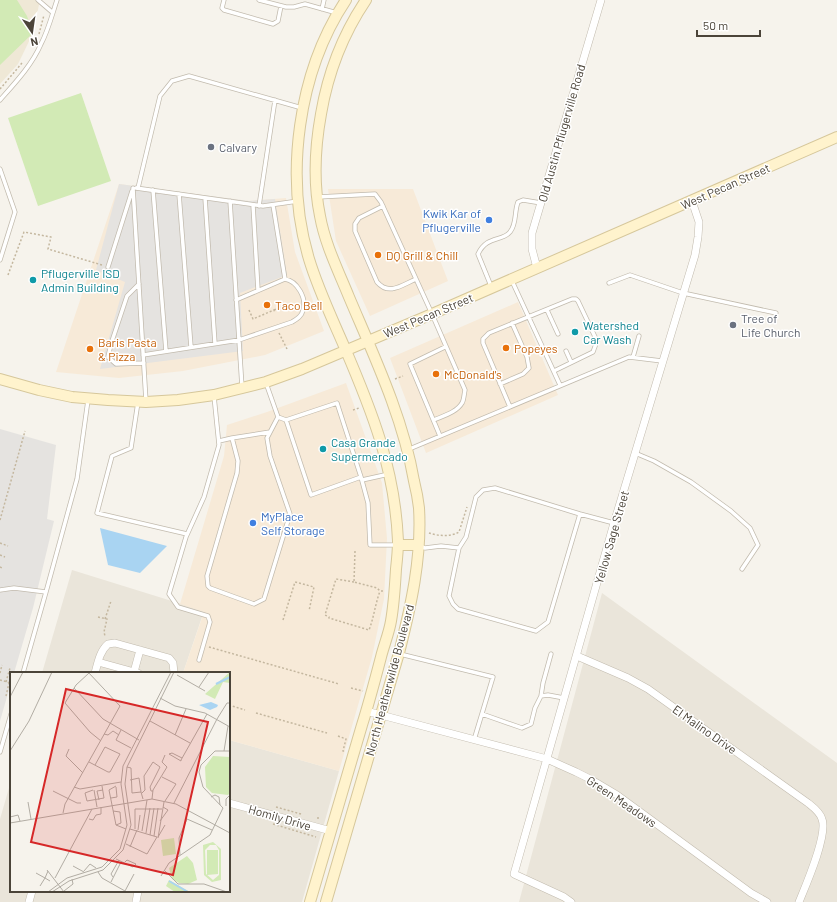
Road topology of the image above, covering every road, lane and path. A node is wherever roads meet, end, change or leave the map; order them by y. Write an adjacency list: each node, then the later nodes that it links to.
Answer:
1 (38, 0): 12 (lane)
2 (57, 0): 12 (lane)
3 (224, 0): 10 (lane)
4 (259, 0): 10 (lane)
5 (324, 0): 11 (lane)
6 (346, 0): 13 (main road, North Heatherwilde Boulevard)
7 (366, 0): 15 (main road, North Heatherwilde Boulevard)
8 (601, 0): 33 (street, Old Austin Pflugerville Road)
9 (306, 2): 10 (lane); 11 (lane)
10 (281, 6)
11 (322, 9): 13 (lane)
12 (52, 12): 19 (lane)
13 (337, 13): 15 (main road); 21 (main road, North Heatherwilde Boulevard)
14 (44, 15): 16 (path)
15 (352, 22): 28 (main road, North Heatherwilde Boulevard)
16 (36, 39)
17 (22, 63): 18 (path)
18 (0, 89)
19 (0, 100)
20 (275, 100): 21 (lane); 25 (lane); 36 (lane)
21 (303, 108): 31 (main road, North Heatherwilde Boulevard)
22 (837, 137): 30 (main road, West Pecan Street)
23 (0, 169): 38 (lane)
24 (133, 188): 25 (lane); 39 (lane); 45 (lane)
25 (138, 188): 26 (lane)
26 (153, 190): 27 (lane); 68 (lane)
27 (179, 194): 29 (lane); 64 (lane)
28 (317, 197): 31 (main road); 37 (lane); 62 (main road, North Heatherwilde Boulevard)
29 (205, 198): 32 (lane); 63 (lane)
30 (692, 200): 40 (main road, West Pecan Street); 49 (street, Yellow Sage Street)
31 (298, 201): 35 (lane); 67 (main road, North Heatherwilde Boulevard)
32 (230, 202): 34 (lane); 50 (lane)
33 (541, 203): 40 (street, Old Austin Pflugerville Road); 47 (lane)
34 (253, 205): 36 (lane); 48 (lane)
35 (273, 205): 36 (lane); 42 (lane)
36 (259, 206)
37 (383, 206): 43 (lane); 43 (lane)
38 (0, 260)
39 (108, 267): 41 (path)
40 (537, 268): 44 (main road, West Pecan Street)
41 (8, 275)
42 (285, 279): 48 (lane); 61 (lane)
43 (416, 279): 55 (lane)
44 (511, 279): 47 (main road, West Pecan Street); 56 (lane)
45 (139, 284): 70 (lane); 74 (lane)
46 (609, 284): 49 (lane)
47 (492, 287): 55 (main road, West Pecan Street)
48 (258, 290): 50 (lane)
49 (683, 293): 54 (lane); 72 (street, Yellow Sage Street)
50 (236, 300): 61 (lane)
51 (286, 305): 52 (path)
52 (249, 310)
53 (547, 310): 56 (lane); 59 (lane); 73 (lane)
54 (776, 313)
55 (432, 314): 62 (main road, West Pecan Street); 65 (lane)
56 (529, 317): 57 (lane); 75 (lane)
57 (512, 323): 80 (lane); 80 (lane)
58 (278, 331): 66 (path)
59 (558, 334)
60 (639, 336): 71 (lane)
61 (239, 340): 63 (lane); 82 (lane)
62 (367, 340): 67 (main road, West Pecan Street); 97 (main road, North Heatherwilde Boulevard)
63 (215, 344): 64 (lane)
64 (191, 347): 68 (lane)
65 (445, 348): 91 (lane); 91 (lane)
66 (287, 349)
67 (346, 350): 79 (main road, West Pecan Street); 99 (main road, North Heatherwilde Boulevard)
68 (166, 351): 70 (lane)
69 (566, 351): 73 (lane)
70 (143, 355): 74 (lane)
71 (633, 357): 72 (lane); 81 (lane)
72 (664, 361): 98 (street, Yellow Sage Street)
73 (571, 362): 75 (lane)
74 (144, 363): 85 (lane)
75 (554, 371): 81 (lane)
76 (403, 376): 78 (path)
77 (0, 379): 84 (main road, West Pecan Street)
78 (395, 379)
79 (266, 382): 82 (main road, West Pecan Street); 89 (lane)
80 (500, 384): 86 (lane)
81 (560, 385): 86 (lane)
82 (242, 388): 83 (main road, West Pecan Street)
83 (214, 395): 85 (main road, West Pecan Street); 96 (lane)
84 (88, 399): 85 (main road, West Pecan Street); 120 (lane)
85 (142, 401): 106 (lane)
86 (510, 407): 94 (lane)
87 (361, 408): 88 (path)
88 (353, 410)
89 (278, 417): 90 (lane); 93 (lane)
90 (286, 420): 100 (lane); 100 (lane)
91 (434, 420): 94 (lane)
92 (25, 431): 103 (path)
93 (270, 432): 95 (lane); 95 (lane)
94 (440, 436): 97 (lane)
95 (232, 438): 96 (lane)
96 (219, 441): 106 (lane)
97 (407, 450): 109 (main road, North Heatherwilde Boulevard)
98 (635, 453): 104 (street, Yellow Sage Street); 115 (lane)
99 (390, 474): 100 (lane); 108 (main road, North Heatherwilde Boulevard)
100 (361, 478): 108 (lane)
101 (466, 507): 105 (path)
102 (580, 514): 104 (lane); 111 (lane); 111 (lane)
103 (0, 520)
104 (614, 523): 131 (street, Yellow Sage Street)
105 (425, 531)
106 (187, 534): 127 (lane)
107 (0, 543): 110 (path)
108 (398, 545): 109 (main road); 152 (main road, North Heatherwilde Boulevard)
109 (418, 545): 111 (lane); 129 (main road, North Heatherwilde Boulevard)
110 (8, 546)
111 (459, 548)
112 (355, 551): 116 (path)
113 (0, 555): 114 (path)
114 (5, 557)
115 (742, 570)
116 (354, 582): 118 (path); 118 (path)
117 (0, 590): 120 (lane)
118 (380, 591): 119 (path)
119 (387, 591)
120 (46, 592): 136 (lane)
121 (111, 602): 124 (path)
122 (309, 611): 125 (path)
123 (98, 617): 124 (path)
124 (105, 619): 126 (path)
125 (283, 620)
126 (106, 636)
127 (203, 645): 132 (lane); 144 (path)
128 (140, 650): 133 (street); 138 (street); 139 (street)
129 (399, 653): 154 (main road, North Heatherwilde Boulevard); 155 (lane)
130 (551, 654): 148 (lane)
131 (577, 656): 149 (street, Yellow Sage Street); 179 (street, El Malino Drive)
132 (199, 660)
133 (98, 662): 137 (street); 138 (street)
134 (2, 665): 140 (path)
135 (10, 668): 142 (path)
136 (23, 672)
137 (95, 672)
138 (136, 672)
139 (174, 672)
140 (0, 674)
141 (0, 680): 142 (path)
142 (6, 682): 143 (path)
143 (10, 683): 147 (path)
144 (339, 684)
145 (351, 688): 146 (path)
146 (363, 691)
147 (6, 696)
148 (541, 696): 149 (lane); 155 (lane)
149 (565, 698): 162 (street, Yellow Sage Street)
150 (230, 705): 151 (path)
151 (245, 710)
152 (366, 711): 154 (street, Green Meadows); 169 (main road, North Heatherwilde Boulevard)
153 (256, 713): 157 (path)
154 (381, 714): 159 (street, Green Meadows); 176 (main road, North Heatherwilde Boulevard)
155 (482, 714): 159 (lane)
156 (10, 717): 160 (lane)
157 (327, 733)
158 (338, 736): 161 (path)
159 (474, 740): 162 (street, Green Meadows)
160 (0, 752)
161 (346, 752)
162 (547, 759): 177 (street, Yellow Sage Street); 178 (street, Green Meadows)
163 (230, 803): 169 (street, Homily Drive)
164 (276, 807): 165 (path)
165 (304, 815)
166 (311, 817): 167 (path)
167 (321, 818)
168 (273, 824): 170 (path)
169 (331, 831): 175 (main road, North Heatherwilde Boulevard)
170 (316, 837)
171 (32, 892): 173 (street)
172 (138, 892): 174 (street)
173 (29, 902)
174 (136, 902)
175 (310, 902)
176 (326, 902)
177 (571, 902)
178 (767, 902)
179 (799, 902)

